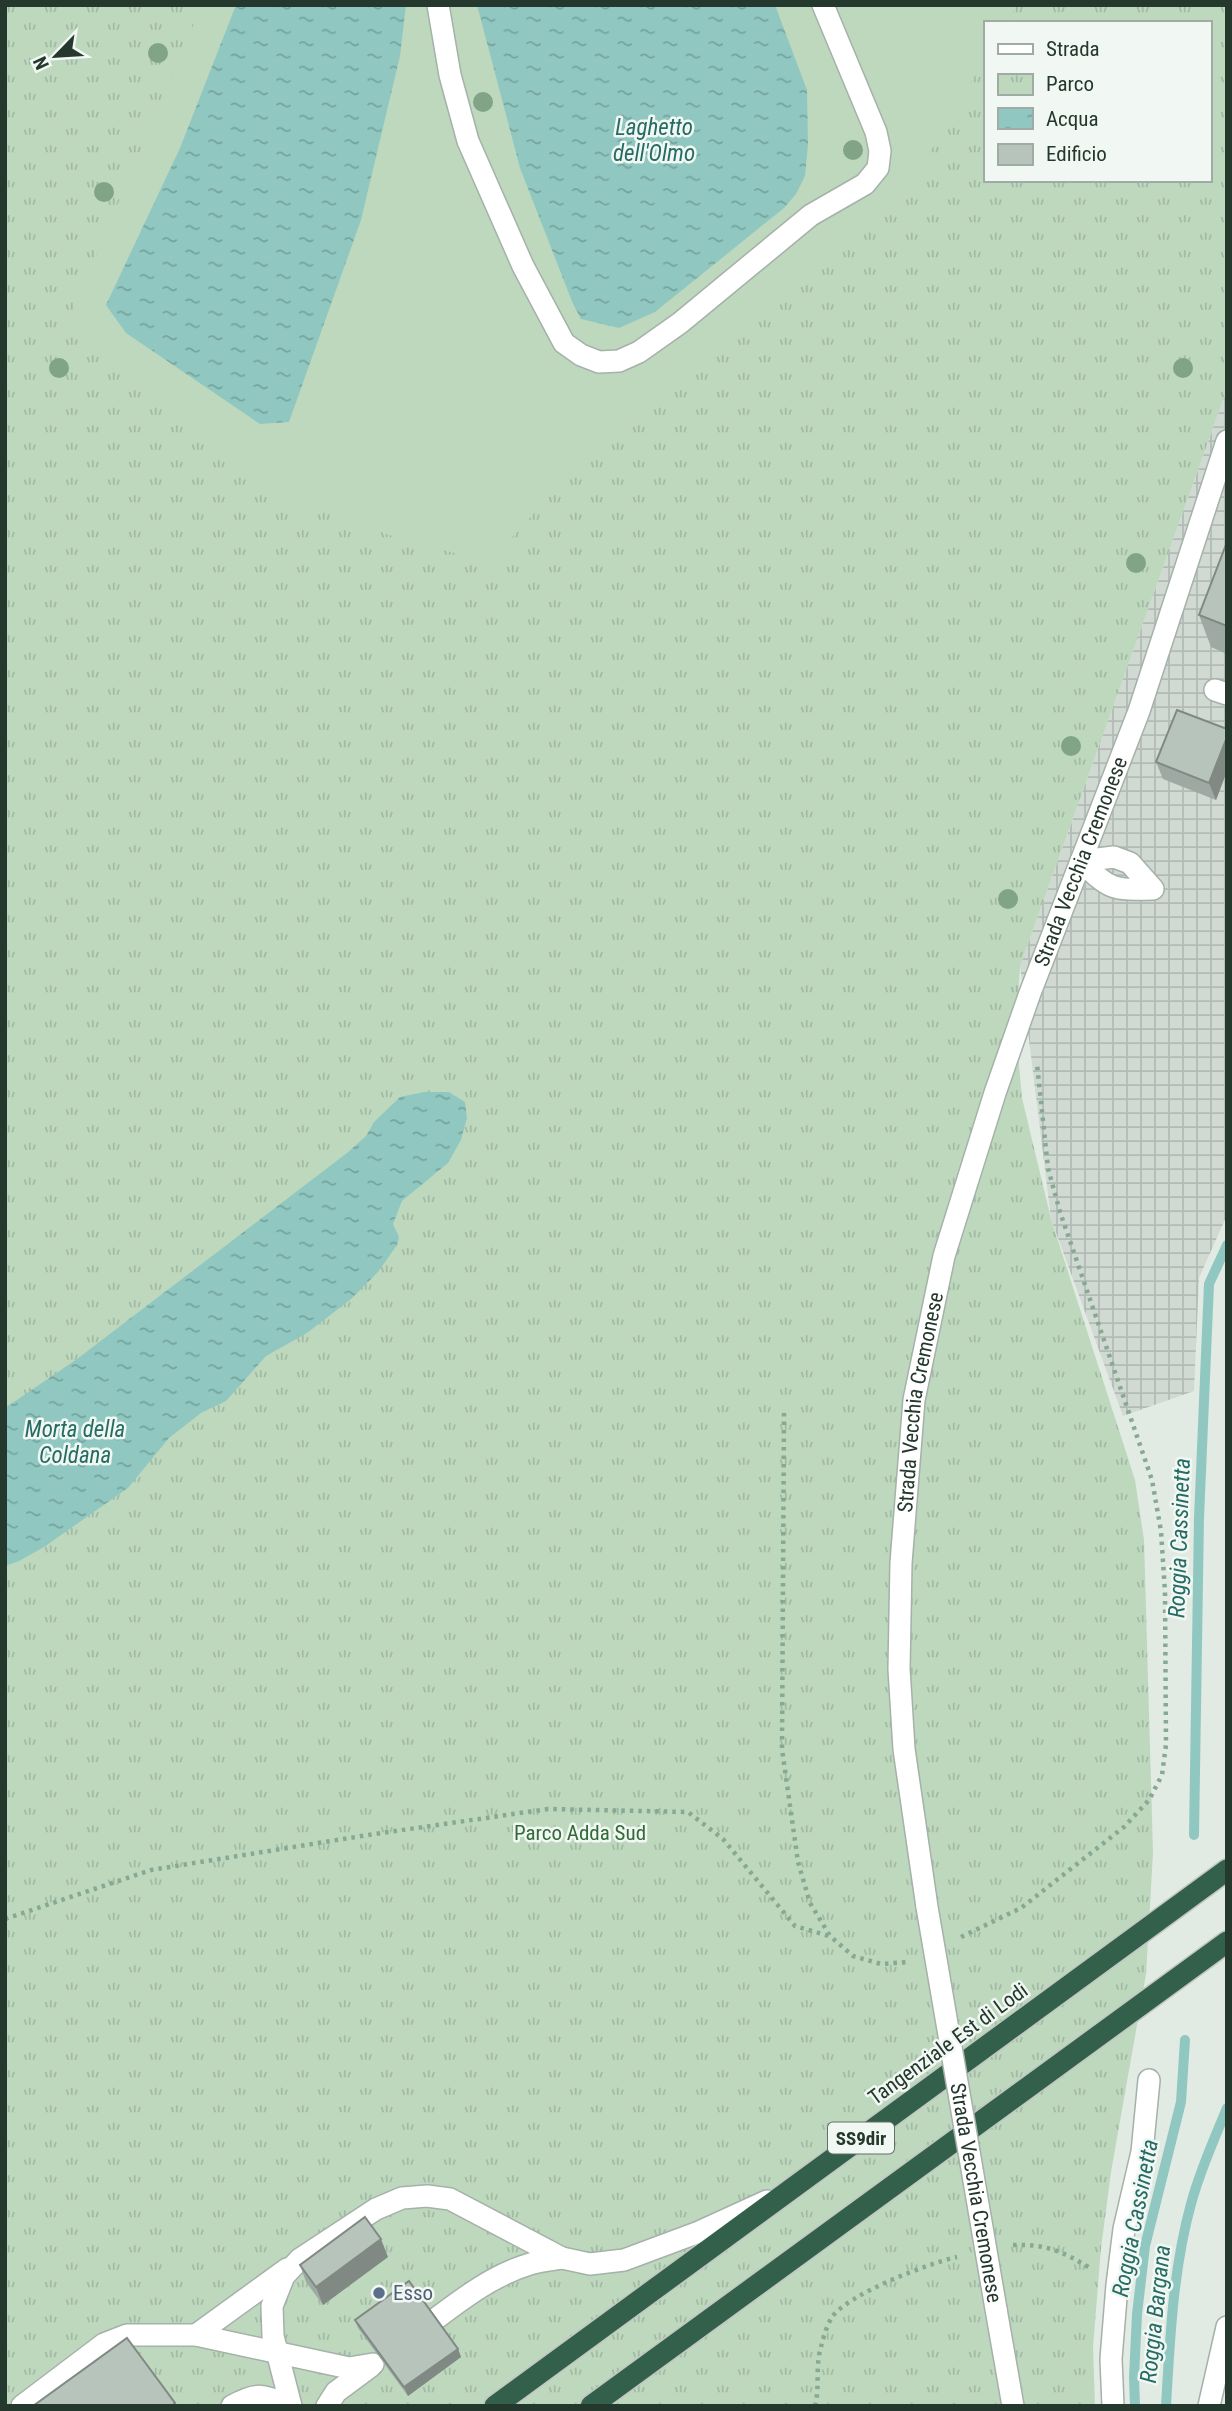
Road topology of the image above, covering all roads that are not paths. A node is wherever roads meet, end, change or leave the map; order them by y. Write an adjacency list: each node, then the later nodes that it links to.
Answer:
1 (438, 5): 2 (street)
2 (823, 5)
3 (1227, 441): 20 (street, Strada Vecchia Cremonese, bridge)
4 (1227, 1870): 7 (highway, Tangenziale Est di Lodi / SS9dir)
5 (1227, 1942): 19 (highway, SS9dir)
6 (1149, 2080): 21 (street)
7 (788, 2192): 8 (street); 18 (highway, Tangenziale Est di Lodi / SS9dir)
8 (562, 2258): 9 (street); 13 (street)
9 (300, 2259): 11 (street); 12 (street)
10 (1227, 2327): 22 (street)
11 (196, 2335): 12 (street); 14 (street)
12 (277, 2353): 13 (street); 16 (street)
13 (373, 2364): 17 (street)
14 (22, 2406)
15 (232, 2406): 16 (street)
16 (289, 2406)
17 (327, 2406)
18 (495, 2406)
19 (591, 2406)
20 (1013, 2406)
21 (1113, 2406)
22 (1209, 2406)

